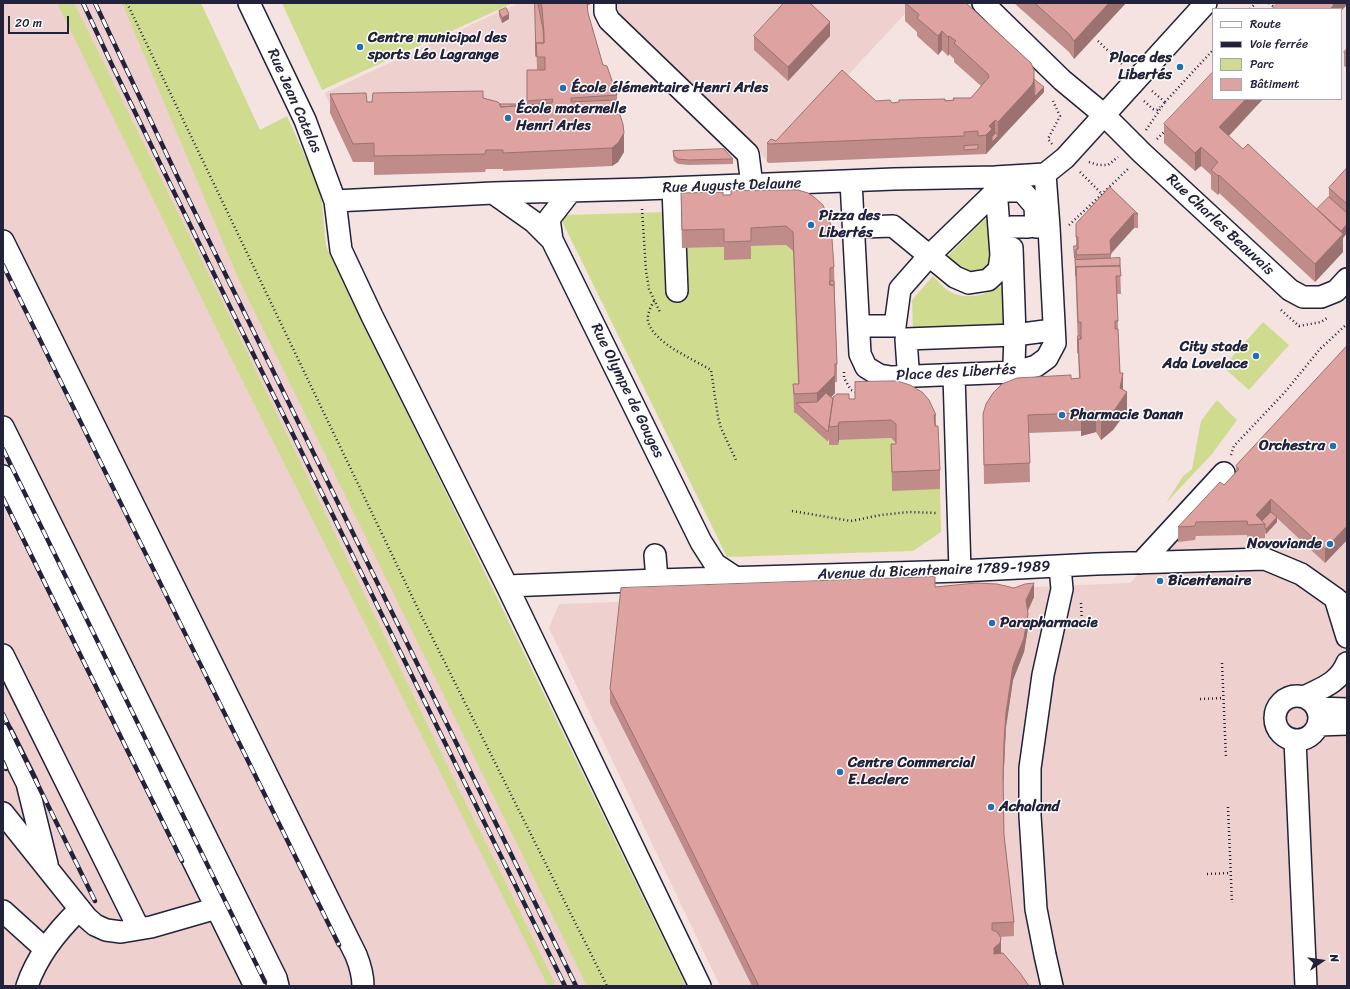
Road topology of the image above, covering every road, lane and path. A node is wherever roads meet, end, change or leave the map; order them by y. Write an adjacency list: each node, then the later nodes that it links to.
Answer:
1 (127, 3): 89 (path)
2 (249, 3): 25 (street, Rue Jean Catelas)
3 (605, 3): 19 (street)
4 (983, 3): 11 (street, Rue Charles Beauvais)
5 (1206, 3): 11 (street)
6 (1098, 41): 8 (path)
7 (1212, 51): 9 (path)
8 (1122, 65)
9 (1147, 87)
10 (1050, 94): 14 (path)
11 (1103, 114): 17 (street); 33 (street, Rue Charles Beauvais)
12 (1170, 125): 13 (path)
13 (1153, 143)
14 (1057, 148)
15 (1131, 165): 24 (path)
16 (1078, 170): 24 (path)
17 (1045, 174): 18 (street, Rue Auguste Delaune); 44 (street, Place des Libertés)
18 (851, 180): 19 (street, Rue Auguste Delaune); 44 (street, Place des Libertés)
19 (752, 185): 20 (street, Rue Auguste Delaune)
20 (673, 188): 22 (street, Rue Auguste Delaune); 34 (street)
21 (1001, 190): 29 (street); 29 (street); 32 (street); 32 (street)
22 (570, 192): 23 (street, Rue Auguste Delaune); 30 (street, Rue Olympe de Gouges)
23 (493, 193): 25 (street, Rue Auguste Delaune); 30 (street, Rue Olympe de Gouges)
24 (1102, 194): 27 (path)
25 (335, 201): 58 (street, Rue Jean Catelas)
26 (642, 206): 35 (path)
27 (1064, 226)
28 (863, 227): 32 (street)
29 (1027, 227): 41 (street)
30 (552, 240): 51 (street, Rue Olympe de Gouges)
31 (3, 241): 88 (street)
32 (929, 256): 40 (street)
33 (1347, 279)
34 (677, 291)
35 (654, 301): 36 (path); 46 (path)
36 (660, 312)
37 (1347, 324): 47 (path)
38 (867, 326): 40 (street)
39 (1045, 330): 41 (street)
40 (900, 332): 41 (street); 43 (street)
41 (1015, 336): 42 (street)
42 (1014, 364)
43 (908, 368)
44 (954, 375): 55 (street)
45 (3, 428): 87 (street)
46 (736, 460)
47 (1224, 473): 53 (street)
48 (3, 476): 80 (street)
49 (792, 511): 50 (path)
50 (941, 513)
51 (701, 542): 56 (street, Rue Olympe de Gouges); 57 (street)
52 (656, 555): 57 (street)
53 (1141, 563): 54 (street, Avenue du Bicentenaire 1789-1989); 59 (street, Avenue du Bicentenaire 1789-1989)
54 (1060, 567): 55 (street, Avenue du Bicentenaire 1789-1989); 91 (street)
55 (960, 571): 56 (street, Avenue du Bicentenaire 1789-1989)
56 (736, 578): 57 (street, Avenue du Bicentenaire 1789-1989)
57 (661, 580): 58 (street, Avenue du Bicentenaire 1789-1989)
58 (507, 586): 90 (street, Rue Jean Catelas)
59 (1341, 603): 62 (street)
60 (1082, 616): 61 (path)
61 (1082, 625)
62 (1347, 637)
63 (3, 655): 83 (street)
64 (1222, 663): 66 (path)
65 (1347, 663): 69 (street)
66 (1223, 698): 67 (path); 73 (path)
67 (1200, 699)
68 (1347, 709): 69 (street)
69 (1313, 710): 70 (street); 72 (street); 72 (street)
70 (1347, 724)
71 (3, 735): 76 (street)
72 (1295, 740): 92 (street)
73 (1226, 758)
74 (1228, 808): 77 (path)
75 (3, 813): 76 (street)
76 (48, 870): 81 (street)
77 (1231, 873): 78 (path); 79 (path)
78 (1207, 874)
79 (1232, 903)
80 (216, 908): 83 (street); 86 (street)
81 (80, 909): 83 (street); 84 (street)
82 (3, 912): 84 (street)
83 (139, 930)
84 (45, 949): 85 (street)
85 (27, 986)
86 (255, 986)
87 (278, 986)
88 (363, 986)
89 (607, 986)
90 (700, 986)
91 (1052, 986)
92 (1306, 986)

